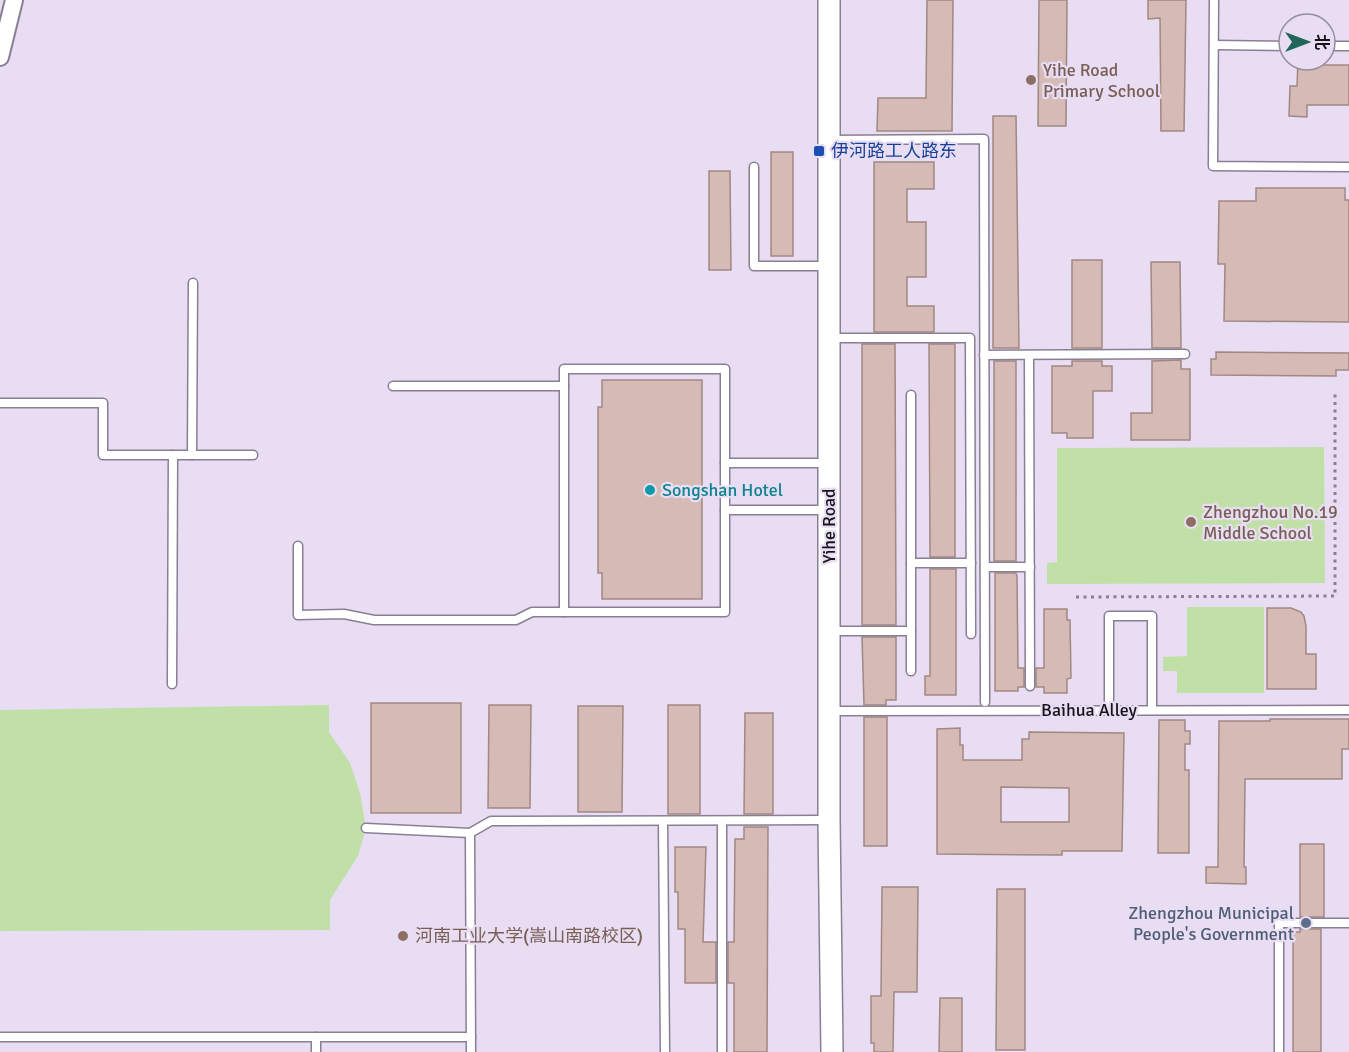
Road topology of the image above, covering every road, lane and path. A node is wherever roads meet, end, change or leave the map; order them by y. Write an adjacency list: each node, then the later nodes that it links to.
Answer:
1 (14, 0): 6 (street)
2 (829, 0): 7 (street, Yihe Road)
3 (1214, 0): 4 (lane)
4 (1214, 45): 5 (lane); 8 (lane)
5 (1277, 46)
6 (0, 57)
7 (829, 140): 10 (street, Yihe Road); 13 (lane)
8 (1349, 166)
9 (754, 168): 10 (lane)
10 (829, 266): 12 (street, Yihe Road)
11 (192, 283): 22 (lane)
12 (829, 338): 25 (street, Yihe Road); 30 (lane)
13 (984, 354): 14 (lane); 31 (lane)
14 (1029, 354): 15 (lane); 32 (lane)
15 (1185, 354)
16 (393, 386): 17 (lane)
17 (564, 386): 24 (lane); 34 (lane)
18 (1335, 390): 33 (path)
19 (911, 395): 29 (lane)
20 (0, 403): 21 (lane)
21 (173, 455): 22 (lane); 39 (lane)
22 (192, 455): 23 (lane)
23 (253, 455)
24 (725, 463): 25 (lane); 26 (lane)
25 (829, 463): 27 (street, Yihe Road)
26 (725, 510): 27 (lane); 34 (lane)
27 (829, 510): 36 (street, Yihe Road)
28 (298, 546): 34 (lane)
29 (911, 563): 30 (lane); 35 (lane)
30 (971, 563): 37 (lane)
31 (985, 567): 32 (lane); 41 (lane)
32 (1030, 567): 40 (lane)
33 (1076, 597)
34 (564, 612)
35 (911, 631): 36 (lane); 38 (lane)
36 (829, 632): 45 (street, Yihe Road)
37 (971, 634)
38 (911, 671)
39 (172, 684)
40 (1030, 686)
41 (985, 702)
42 (1109, 710): 43 (lane, Baihua Alley); 43 (lane); 45 (lane, Baihua Alley)
43 (1152, 710): 44 (lane, Baihua Alley)
44 (1349, 710)
45 (829, 711): 46 (street, Yihe Road)
46 (829, 820): 48 (lane); 59 (street, Yihe Road)
47 (663, 821): 48 (lane); 50 (lane); 57 (lane)
48 (722, 821): 58 (lane)
49 (366, 828): 50 (lane)
50 (470, 832): 54 (lane)
51 (1349, 923): 60 (lane)
52 (0, 1037): 53 (lane)
53 (316, 1037): 54 (lane); 55 (lane)
54 (471, 1037): 56 (lane)
55 (315, 1052)
56 (471, 1052)
57 (665, 1052)
58 (722, 1052)
59 (832, 1052)
60 (1279, 1052)

